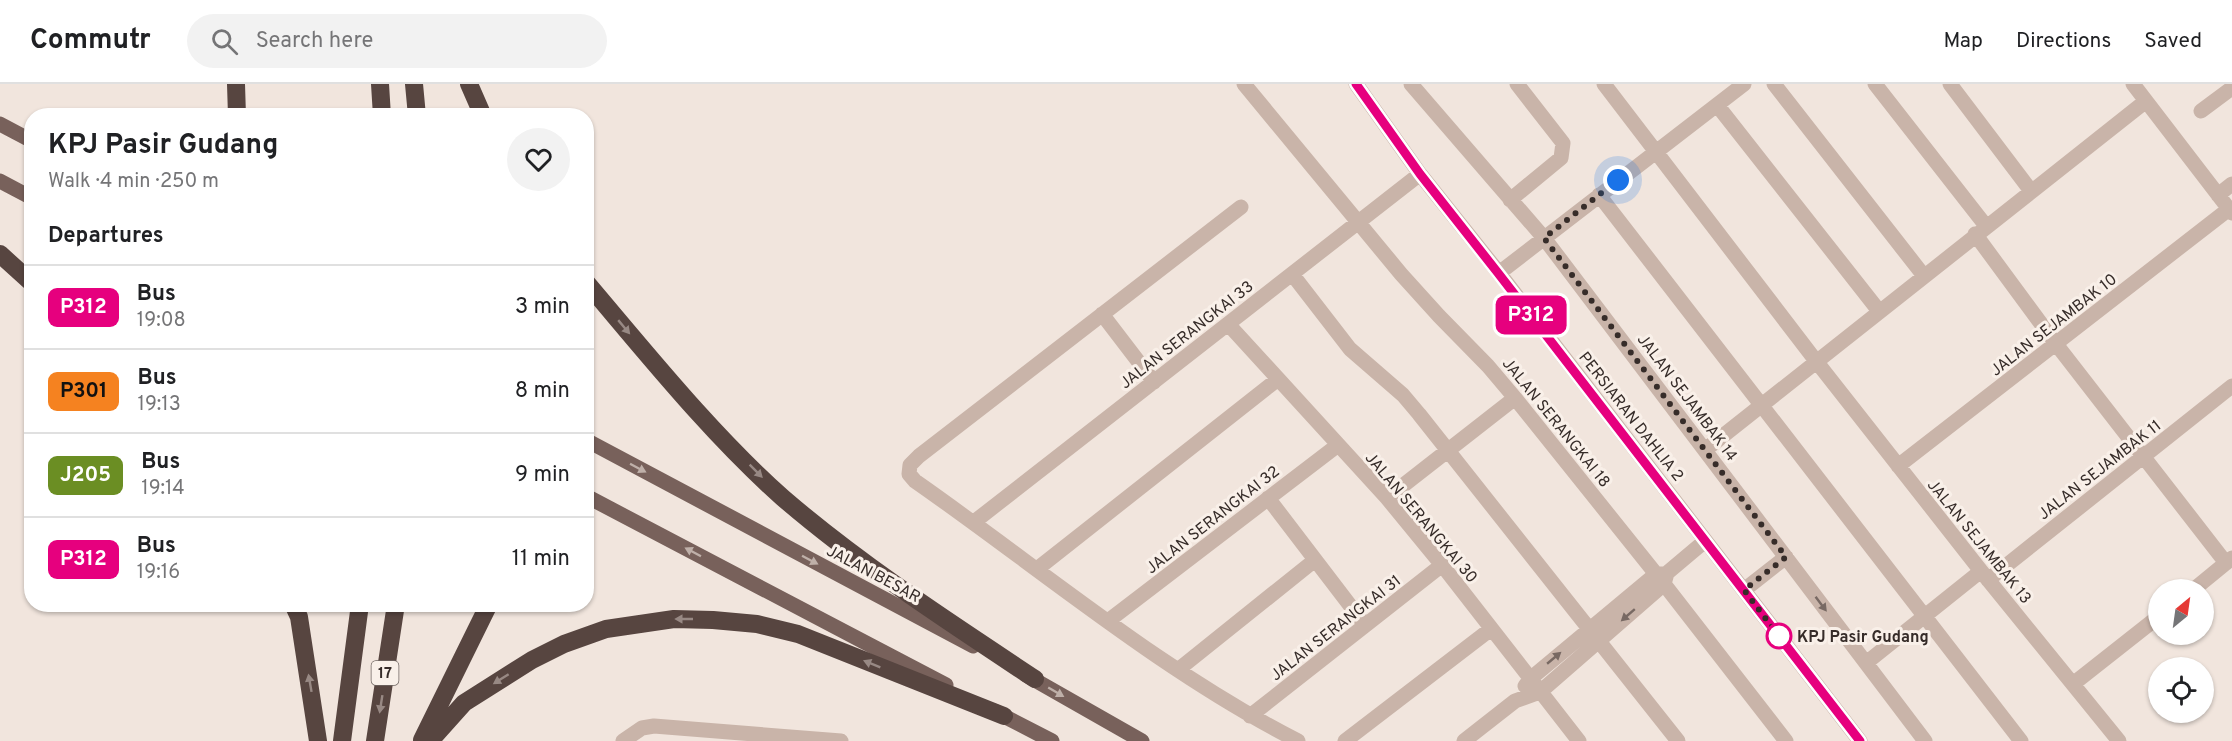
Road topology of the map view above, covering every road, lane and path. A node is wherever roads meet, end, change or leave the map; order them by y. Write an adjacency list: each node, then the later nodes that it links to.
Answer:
1 (236, 84): 18 (highway)
2 (380, 84): 19 (highway)
3 (414, 84): 20 (highway)
4 (469, 84): 21 (highway)
5 (1244, 84): 36 (street, JALAN SERANGKAI 18)
6 (1356, 84): 26 (street, PERSIARAN DAHLIA 2)
7 (1411, 84): 33 (street, JALAN SEJAMBAK 14)
8 (1517, 84): 33 (street)
9 (1604, 84): 25 (street, JALAN SEJAMBAK 13)
10 (1744, 84): 17 (street)
11 (1774, 84): 43 (street)
12 (1875, 84): 37 (street)
13 (1950, 84): 29 (street)
14 (2133, 84): 16 (street)
15 (2232, 88): 22 (street)
16 (2146, 101): 29 (street); 32 (street)
17 (1717, 105): 25 (street); 45 (street)
18 (237, 108)
19 (382, 108)
20 (416, 108)
21 (480, 108)
22 (2201, 111)
23 (0, 124): 24 (main road)
24 (24, 137)
25 (1655, 151): 31 (street); 49 (street, JALAN SEJAMBAK 13)
26 (1420, 174): 36 (street, JALAN SERANGKAI 33); 40 (street, PERSIARAN DAHLIA 2)
27 (0, 181): 30 (main road)
28 (2232, 184): 32 (street)
29 (2031, 191): 37 (street)
30 (24, 194)
31 (1599, 195): 38 (street); 54 (street)
32 (2218, 195): 35 (street)
33 (1510, 200): 38 (street, JALAN SEJAMBAK 14)
34 (1241, 207): 46 (street)
35 (2230, 211): 48 (street, JALAN SEJAMBAK 10)
36 (1358, 222): 41 (street, JALAN SERANGKAI 33); 53 (street, JALAN SERANGKAI 18)
37 (1980, 230): 43 (street); 48 (street)
38 (1544, 238): 40 (street); 58 (street, JALAN SEJAMBAK 14)
39 (0, 254): 42 (highway)
40 (1498, 273): 65 (street, PERSIARAN DAHLIA 2)
41 (1292, 274): 47 (street, JALAN SERANGKAI 33); 57 (street)
42 (24, 276)
43 (1924, 276): 45 (street)
44 (594, 291): 87 (highway, one-way to 87)
45 (1879, 311): 49 (street)
46 (1102, 314): 51 (street); 64 (street)
47 (1228, 324): 50 (street, JALAN SERANGKAI 30); 51 (street, JALAN SERANGKAI 33)
48 (2056, 344): 59 (street); 60 (street, JALAN SEJAMBAK 10)
49 (1816, 361): 54 (street); 60 (street, JALAN SEJAMBAK 13)
50 (1278, 379): 56 (street, JALAN SERANGKAI 30); 70 (street)
51 (1154, 382): 64 (street, JALAN SERANGKAI 33)
52 (2232, 386): 59 (street, JALAN SEJAMBAK 11)
53 (1515, 398): 57 (street); 72 (street, JALAN SERANGKAI 18)
54 (1762, 405): 58 (street); 79 (street)
55 (594, 444): 87 (main road, JALAN BESAR, one-way to 87)
56 (1338, 444): 61 (street, JALAN SERANGKAI 32); 62 (street, JALAN SERANGKAI 30)
57 (1447, 450): 62 (street); 84 (street)
58 (1705, 450): 66 (street, JALAN SEJAMBAK 14)
59 (2145, 456): 68 (street); 71 (street, JALAN SEJAMBAK 11)
60 (1898, 466): 71 (street, JALAN SEJAMBAK 13)
61 (1268, 498): 67 (street); 80 (street, JALAN SERANGKAI 32)
62 (1386, 498): 69 (street, JALAN SERANGKAI 30)
63 (594, 500): 92 (main road, one-way to 63)
64 (974, 522): 70 (street)
65 (1705, 541): 72 (street); 74 (street, PERSIARAN DAHLIA 2)
66 (1786, 557): 74 (street); 85 (street, JALAN SEJAMBAK 14, one-way to 85)
67 (1315, 560): 81 (street); 86 (street)
68 (2229, 561): 73 (street)
69 (1442, 565): 81 (street, JALAN SERANGKAI 31); 83 (street, JALAN SERANGKAI 30)
70 (1037, 569): 80 (street)
71 (1984, 576): 79 (street, JALAN SEJAMBAK 11); 89 (street, JALAN SEJAMBAK 13)
72 (1662, 577): 84 (street); 98 (street, JALAN SERANGKAI 18)
73 (2207, 579)
74 (1744, 590): 95 (street, PERSIARAN DAHLIA 2)
75 (297, 612): 99 (highway, one-way to 75)
76 (359, 612): 100 (highway, 17)
77 (395, 612): 101 (highway, 17, one-way to 101)
78 (486, 612): 102 (highway)
79 (1924, 616): 85 (street, JALAN SEJAMBAK 11); 113 (street)
80 (1108, 621): 86 (street)
81 (1365, 625): 93 (street, JALAN SERANGKAI 31)
82 (2148, 625): 89 (street)
83 (1491, 629): 88 (street, JALAN SERANGKAI 30); 108 (street)
84 (1595, 634): 88 (street, one-way to 84); 90 (street); 111 (street)
85 (1866, 663): 112 (street, JALAN SEJAMBAK 14)
86 (1179, 669): 93 (street)
87 (1035, 679): 106 (main road, JALAN BESAR, one-way to 106)
88 (1530, 679): 90 (street, JALAN SERANGKAI 30); 91 (street)
89 (2073, 684): 114 (street, JALAN SEJAMBAK 13)
90 (1540, 692): 91 (street); 110 (street, JALAN SERANGKAI 30)
91 (1515, 701): 109 (street)
92 (1004, 716): 103 (highway, one-way to 103); 105 (main road)
93 (1250, 716): 107 (street)
94 (705, 735): 96 (street); 97 (street)
95 (1852, 738)
96 (627, 740)
97 (814, 740): 104 (street)
98 (1785, 740)
99 (318, 741)
100 (342, 741)
101 (375, 741)
102 (421, 741)
103 (430, 741)
104 (841, 741)
105 (1052, 741)
106 (1142, 741)
107 (1298, 741)
108 (1346, 741)
109 (1464, 741)
110 (1579, 741)
111 (1678, 741)
112 (1925, 741)
113 (2021, 741)
114 (2119, 741)

